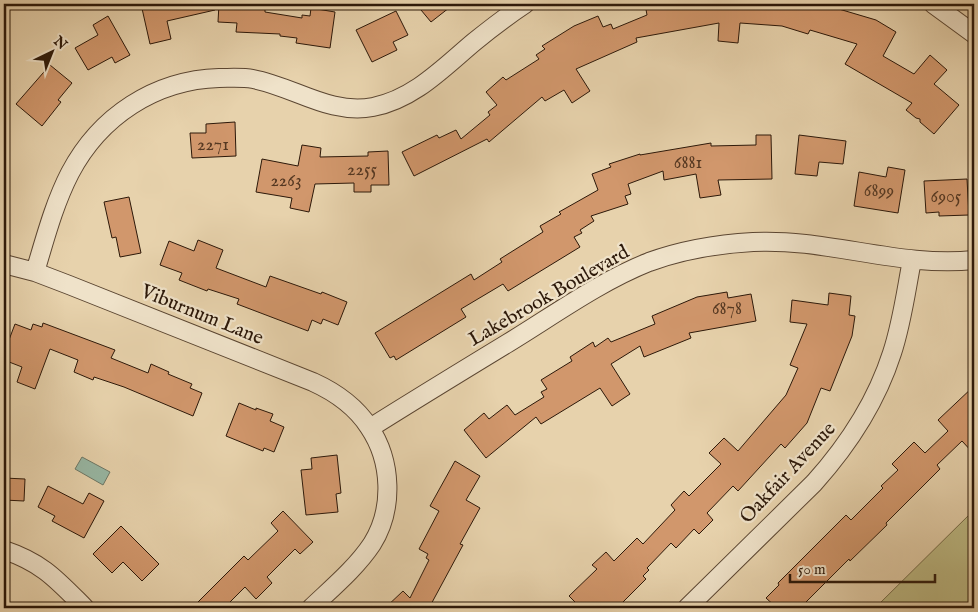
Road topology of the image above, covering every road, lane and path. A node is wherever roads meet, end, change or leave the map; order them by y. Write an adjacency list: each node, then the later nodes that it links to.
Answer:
1 (525, 4): 7 (street)
2 (933, 4): 3 (street)
3 (974, 34)
4 (912, 260): 5 (street, Lakebrook Boulevard); 8 (street, Lakebrook Boulevard); 12 (street, Oakfair Avenue)
5 (974, 260)
6 (4, 264): 7 (street, Viburnum Lane)
7 (35, 272): 8 (street, Viburnum Lane)
8 (370, 428): 11 (street, Viburnum Lane)
9 (4, 550): 10 (street)
10 (85, 608)
11 (311, 608)
12 (687, 608)

